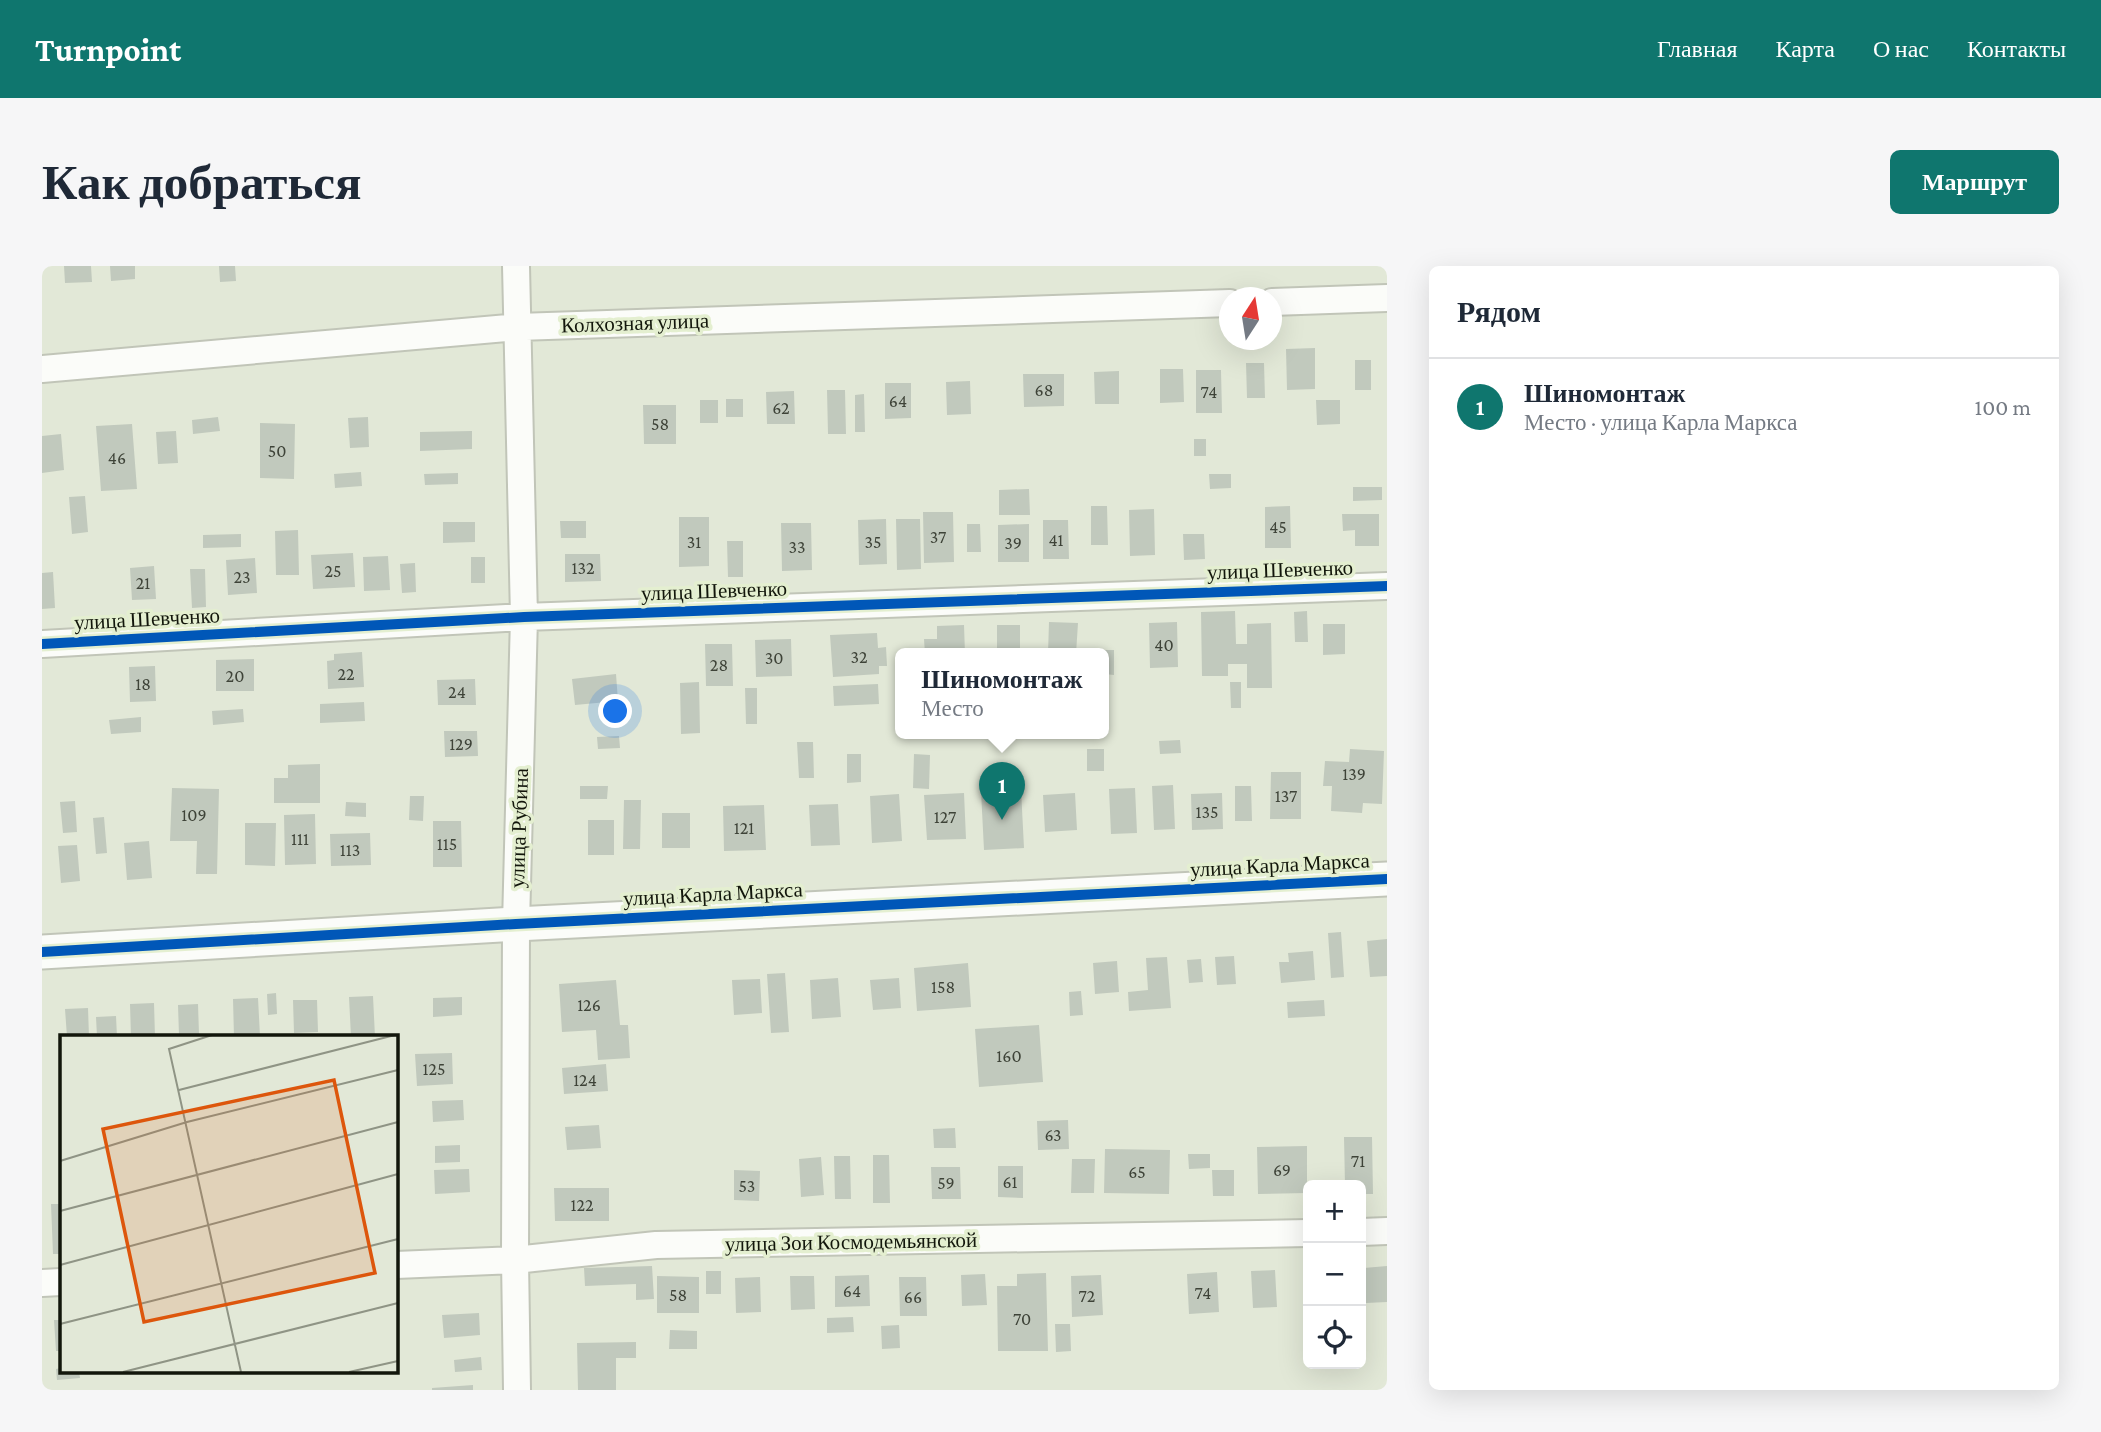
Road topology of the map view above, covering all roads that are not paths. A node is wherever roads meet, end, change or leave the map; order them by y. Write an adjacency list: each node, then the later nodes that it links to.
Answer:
1 (516, 266): 5 (street, улица Рубина)
2 (1387, 298): 3 (street)
3 (1282, 302)
4 (1219, 303): 5 (street, Колхозная улица)
5 (518, 327): 6 (street, Колхозная улица); 8 (street, улица Рубина)
6 (42, 369)
7 (1387, 586): 8 (street, улица Шевченко)
8 (524, 617): 9 (street, улица Шевченко); 11 (street, улица Рубина)
9 (42, 644)
10 (1387, 879): 11 (street, улица Карла Маркса)
11 (516, 924): 12 (street, улица Карла Маркса); 16 (street, улица Рубина)
12 (42, 952)
13 (1366, 1231): 14 (street)
14 (1387, 1231)
15 (1303, 1233): 16 (street, улица Зои Космодемьянской)
16 (515, 1260): 17 (street, улица Зои Космодемьянской); 20 (street, улица Рубина)
17 (397, 1265)
18 (60, 1282): 19 (street)
19 (42, 1283)
20 (517, 1390)

